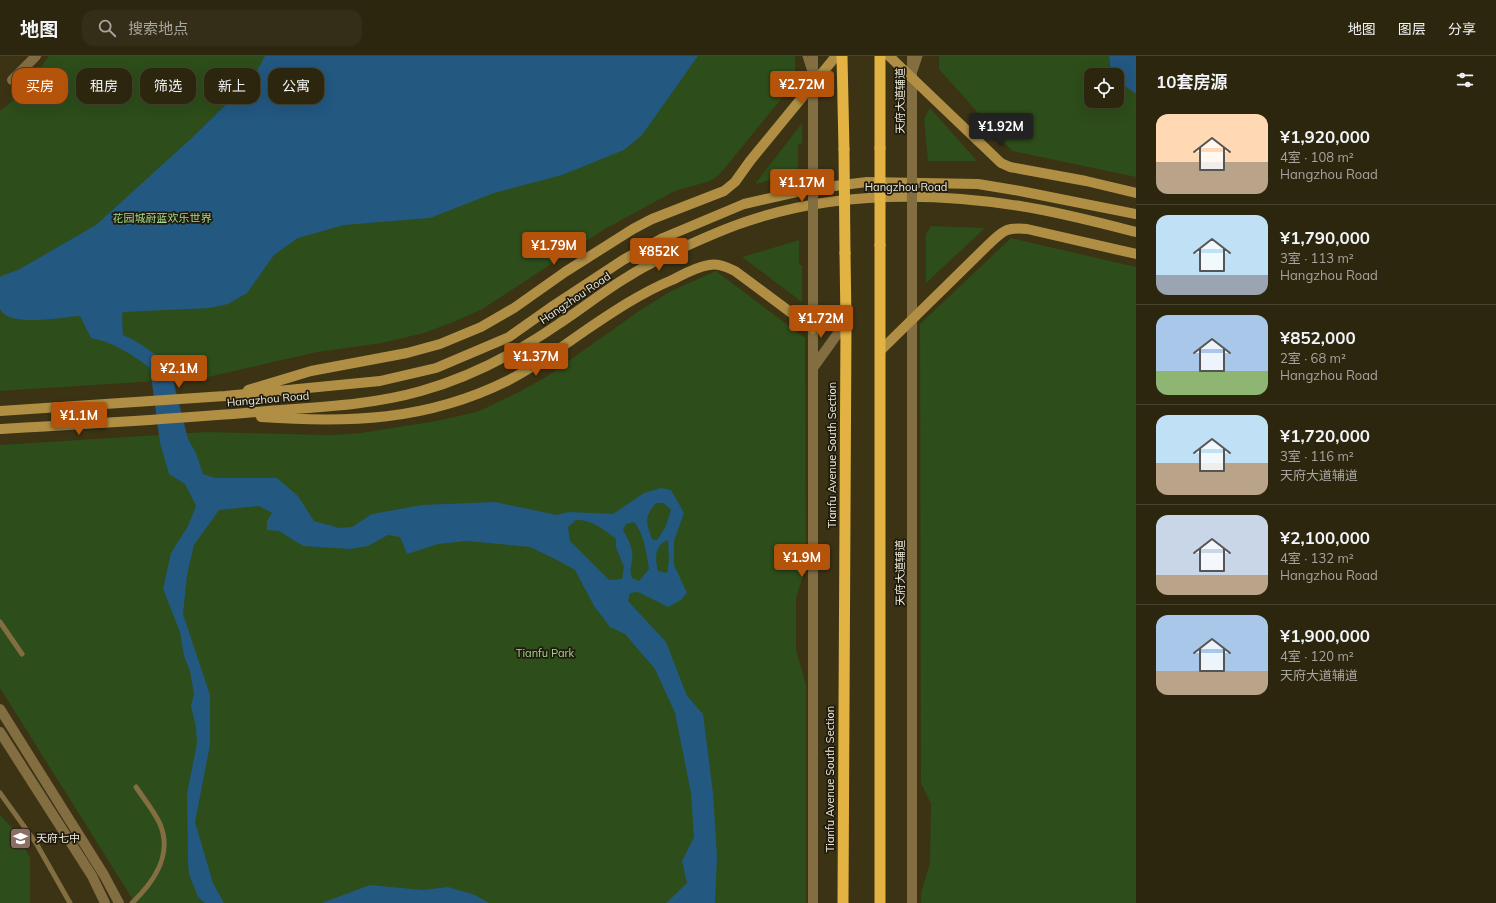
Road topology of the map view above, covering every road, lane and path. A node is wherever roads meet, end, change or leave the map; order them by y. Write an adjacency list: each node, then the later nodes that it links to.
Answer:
1 (36, 56): 10 (street)
2 (806, 56): 12 (lane)
3 (813, 56): 12 (street)
4 (836, 56): 12 (main road)
5 (842, 56): 18 (highway, Tianfu Avenue South Section, bridge)
6 (880, 56): 20 (highway, bridge)
7 (889, 56): 11 (main road)
8 (912, 56): 11 (street, 天府大道辅道)
9 (920, 56): 11 (lane)
10 (24, 68)
11 (912, 77): 13 (main road); 17 (street, 天府大道辅道, bridge)
12 (813, 86): 19 (street, bridge); 22 (main road)
13 (1136, 193)
14 (1136, 214): 22 (main road, Hangzhou Road)
15 (1136, 232): 24 (main road, Hangzhou Road)
16 (1136, 254): 17 (main road)
17 (912, 319): 20 (main road); 39 (street, 天府大道辅道)
18 (846, 322): 21 (street); 37 (highway, Tianfu Avenue South Section)
19 (813, 329): 21 (street); 24 (main road)
20 (880, 351): 38 (highway)
21 (813, 368): 36 (street)
22 (225, 396): 23 (main road, Hangzhou Road)
23 (0, 411)
24 (229, 415): 25 (main road, Hangzhou Road)
25 (0, 429)
26 (0, 622): 27 (lane)
27 (22, 654)
28 (0, 709): 34 (street)
29 (0, 732): 33 (street)
30 (136, 787): 35 (lane)
31 (0, 793): 32 (lane)
32 (70, 903)
33 (105, 903)
34 (119, 903)
35 (132, 903)
36 (813, 903)
37 (842, 903)
38 (880, 903)
39 (912, 903)

